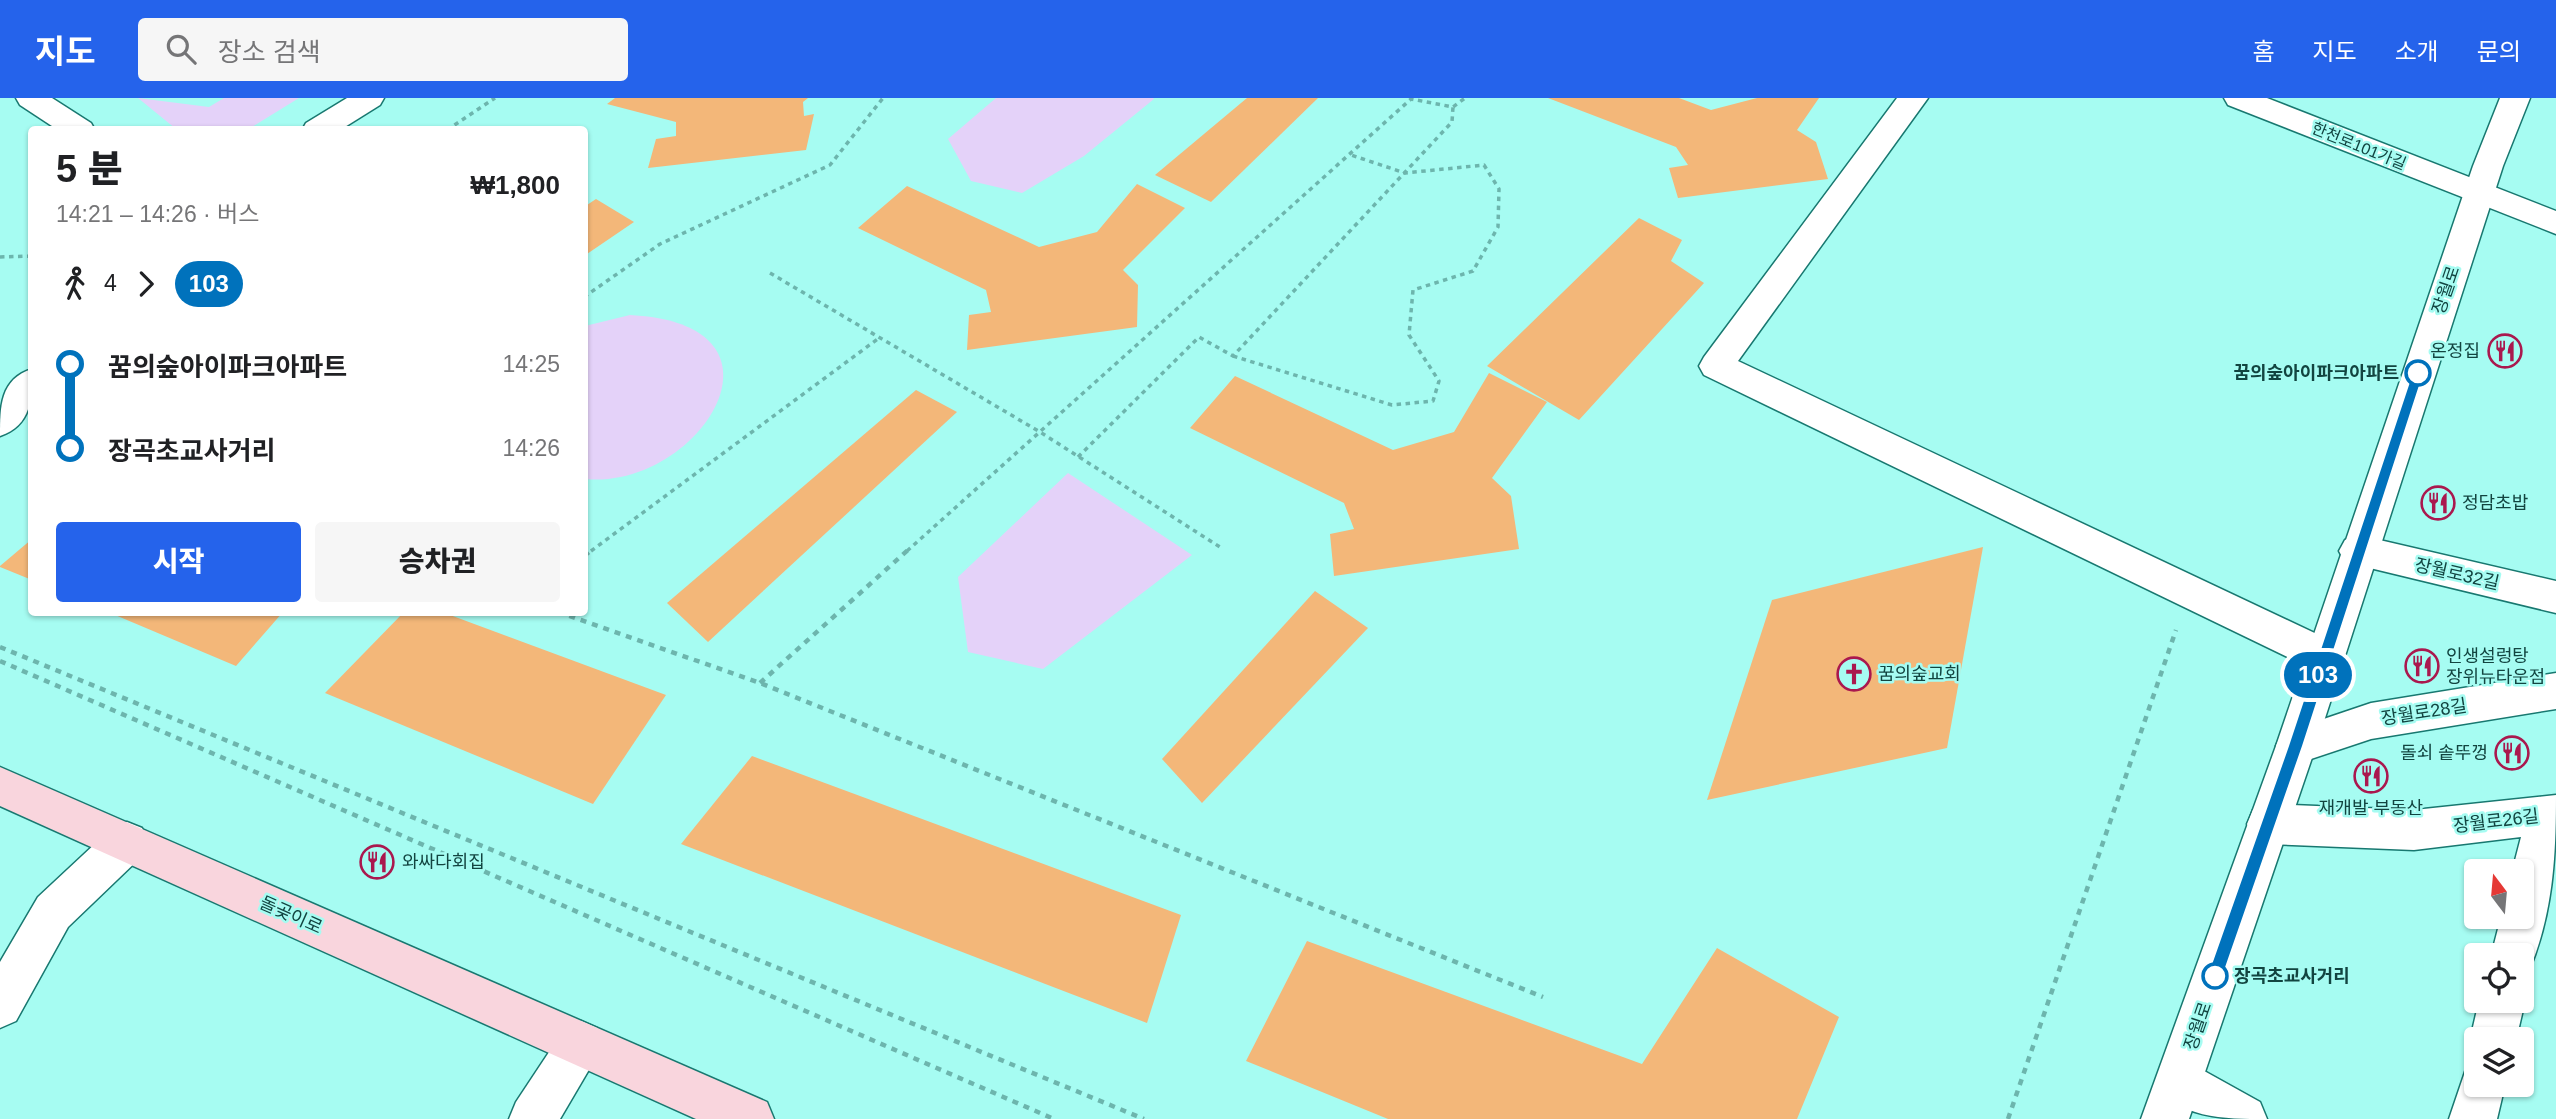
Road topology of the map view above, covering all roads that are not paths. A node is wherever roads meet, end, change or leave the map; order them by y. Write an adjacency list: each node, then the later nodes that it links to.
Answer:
1 (32, 98): 6 (street)
2 (369, 98): 7 (street)
3 (1913, 98): 14 (street)
4 (2239, 98): 8 (street, 한천로101가길)
5 (2515, 98): 8 (street, 장월로)
6 (74, 126)
7 (324, 126)
8 (2479, 194): 9 (street, 한천로101가길); 12 (street, 장월로)
9 (2556, 223)
10 (28, 387): 11 (street)
11 (0, 422)
12 (2358, 551): 13 (street, 장월로32길); 14 (street, 장월로)
13 (2556, 597)
14 (2324, 656): 16 (street, 장월로)
15 (2556, 691): 16 (street, 장월로28길)
16 (2296, 746): 19 (street, 장월로)
17 (0, 786): 20 (main road, 돌곶이로)
18 (2552, 814): 19 (street, 장월로26길); 21 (street)
19 (2268, 824): 25 (street, 장월로)
20 (127, 842): 22 (street); 23 (main road, 돌곶이로)
21 (2517, 943)
22 (0, 1005)
23 (581, 1044): 26 (street); 27 (main road, 돌곶이로)
24 (2479, 1097): 29 (street)
25 (2172, 1100): 28 (street, 장월로)
26 (533, 1119)
27 (750, 1119)
28 (2243, 1119)
29 (2473, 1119)

